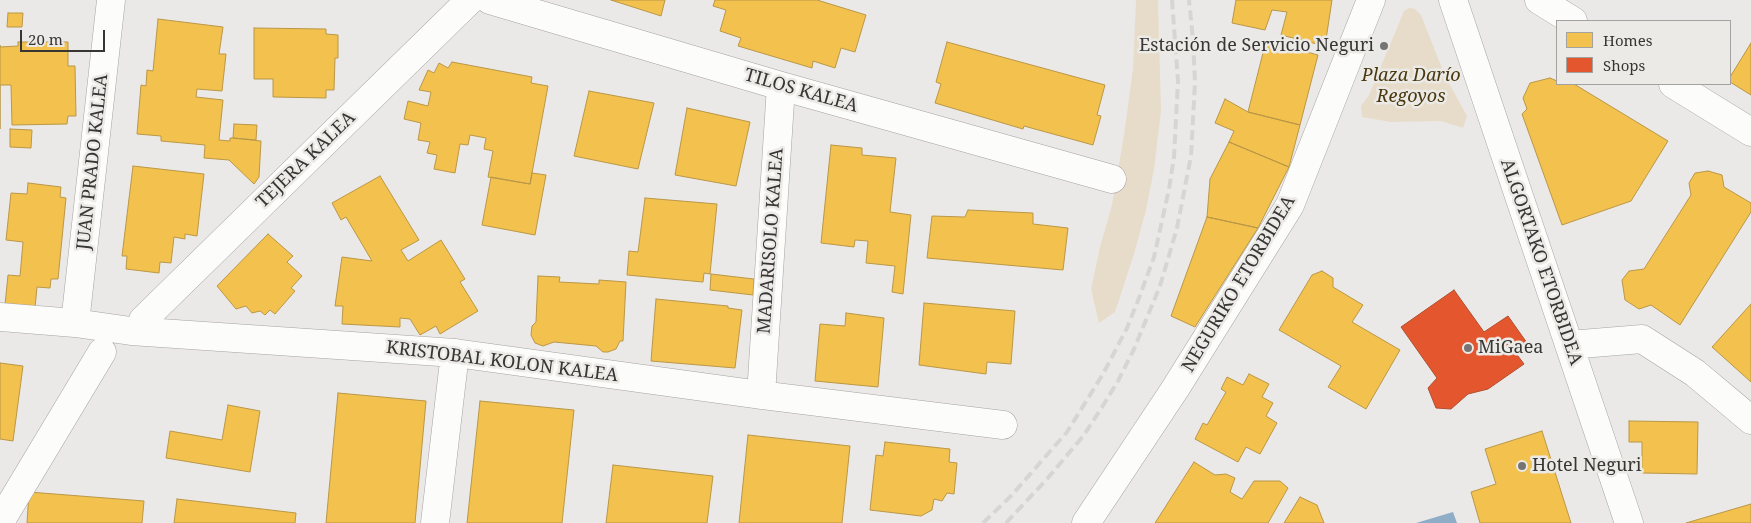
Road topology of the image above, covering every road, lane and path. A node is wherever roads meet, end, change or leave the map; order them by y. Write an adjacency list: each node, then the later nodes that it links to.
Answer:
1 (111, 0): 14 (street, JUAN PRADO KALEA)
2 (470, 0): 13 (street, TEJERA KALEA)
3 (490, 0): 9 (street, TILOS KALEA)
4 (1371, 0): 22 (street, NEGURIKO ETORBIDEA)
5 (1452, 0): 15 (street, ALGORTAKO ETORBIDEA)
6 (1539, 0): 7 (street)
7 (1571, 20)
8 (1675, 85): 10 (street)
9 (781, 86): 11 (street, TILOS KALEA); 18 (street, MADARISOLO KALEA)
10 (1751, 132)
11 (1112, 179)
12 (0, 317): 14 (street, KRISTOBAL KOLON KALEA)
13 (143, 320)
14 (76, 323): 17 (street, KRISTOBAL KOLON KALEA)
15 (1569, 345): 19 (street); 24 (street, ALGORTAKO ETORBIDEA)
16 (102, 352): 21 (street)
17 (455, 353): 18 (street, KRISTOBAL KOLON KALEA); 23 (street)
18 (761, 395): 20 (street, KRISTOBAL KOLON KALEA)
19 (1751, 420)
20 (1003, 425)
21 (0, 522)
22 (1088, 522)
23 (435, 523)
24 (1629, 523)

